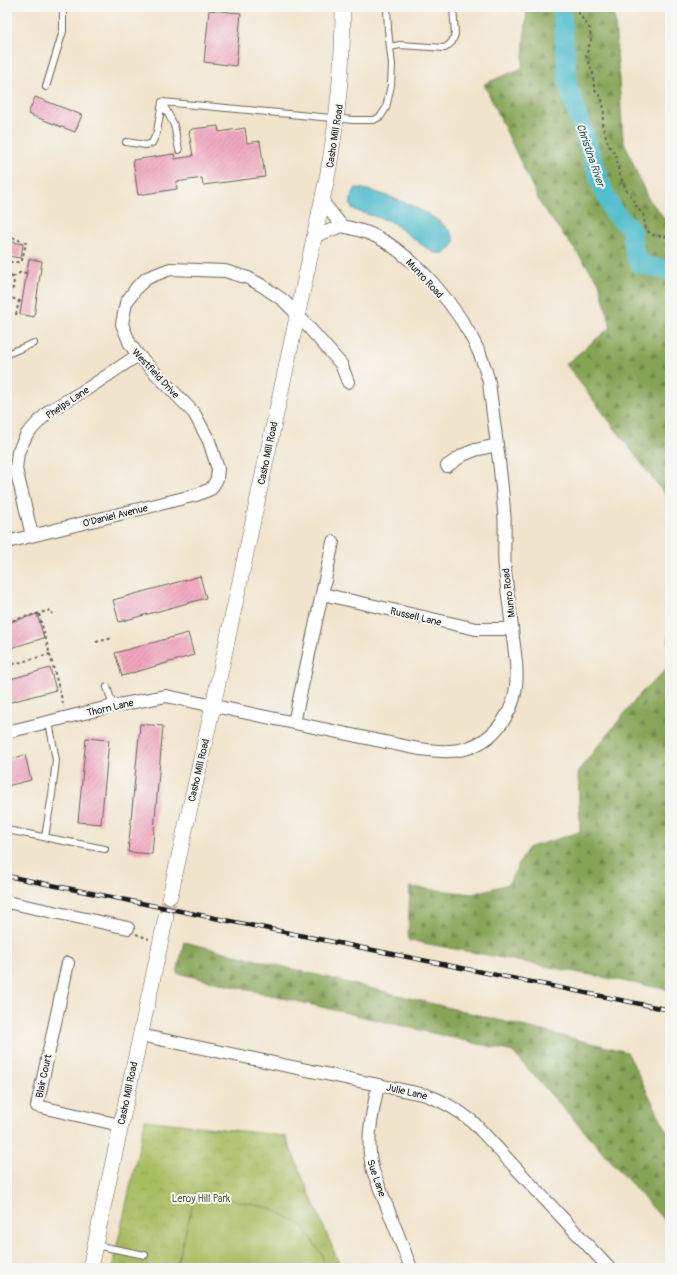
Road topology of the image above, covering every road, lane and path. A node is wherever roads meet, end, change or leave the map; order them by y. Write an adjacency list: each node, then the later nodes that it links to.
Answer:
1 (63, 7): 7 (lane)
2 (343, 7): 9 (street, Casho Mill Road)
3 (388, 7): 6 (lane)
4 (453, 7): 6 (lane)
5 (577, 7): 16 (path)
6 (390, 47): 9 (lane)
7 (46, 87)
8 (162, 102): 9 (lane); 10 (lane); 11 (lane)
9 (337, 119): 12 (street, Casho Mill Road)
10 (126, 142)
11 (179, 150)
12 (322, 202): 13 (street); 15 (street, Casho Mill Road)
13 (342, 226): 15 (street); 30 (street, Munro Road)
14 (7, 235): 17 (path)
15 (314, 236): 24 (street, Casho Mill Road)
16 (670, 237)
17 (7, 262)
18 (7, 271): 20 (path)
19 (27, 273): 20 (path)
20 (13, 278): 21 (path)
21 (7, 296): 22 (path)
22 (19, 300): 23 (path); 25 (path)
23 (22, 302)
24 (297, 314): 28 (street, Westfield Drive); 29 (street, Westfield Drive); 47 (street, Casho Mill Road)
25 (16, 315)
26 (34, 343): 27 (lane)
27 (7, 354)
28 (138, 355): 32 (street, Westfield Drive); 33 (street, Phelps Lane)
29 (348, 382)
30 (497, 445): 31 (street); 40 (street, Munro Road)
31 (448, 466)
32 (217, 479): 33 (street, O'Daniel Avenue)
33 (32, 535): 34 (street, O'Daniel Avenue)
34 (7, 542)
35 (333, 542): 36 (street)
36 (322, 594): 40 (street, Russell Lane); 50 (street)
37 (39, 614): 38 (path); 39 (path); 43 (path)
38 (52, 614)
39 (7, 622)
40 (512, 629): 50 (street, Munro Road)
41 (113, 638): 42 (path)
42 (96, 642)
43 (50, 654): 44 (path); 48 (path)
44 (7, 666)
45 (107, 686): 46 (lane)
46 (113, 706): 47 (street, Thorn Lane); 49 (street, Thorn Lane)
47 (213, 706): 50 (street, Munro Road); 55 (street, Casho Mill Road)
48 (64, 707)
49 (48, 722): 51 (street, Thorn Lane); 53 (lane)
50 (294, 723)
51 (7, 732)
52 (7, 830): 53 (lane)
53 (45, 837): 54 (lane)
54 (105, 849)
55 (170, 896)
56 (7, 902): 58 (street)
57 (166, 917): 60 (street, Casho Mill Road)
58 (128, 928)
59 (68, 963): 62 (street, Blair Court)
60 (140, 1035): 61 (street, Julie Lane); 62 (street, Casho Mill Road)
61 (378, 1085): 66 (street, Sue Lane); 67 (street, Julie Lane)
62 (120, 1125): 63 (street, Casho Mill Road)
63 (95, 1245): 64 (lane); 65 (street, Casho Mill Road)
64 (145, 1255)
65 (90, 1268)
66 (411, 1268)
67 (609, 1268)

